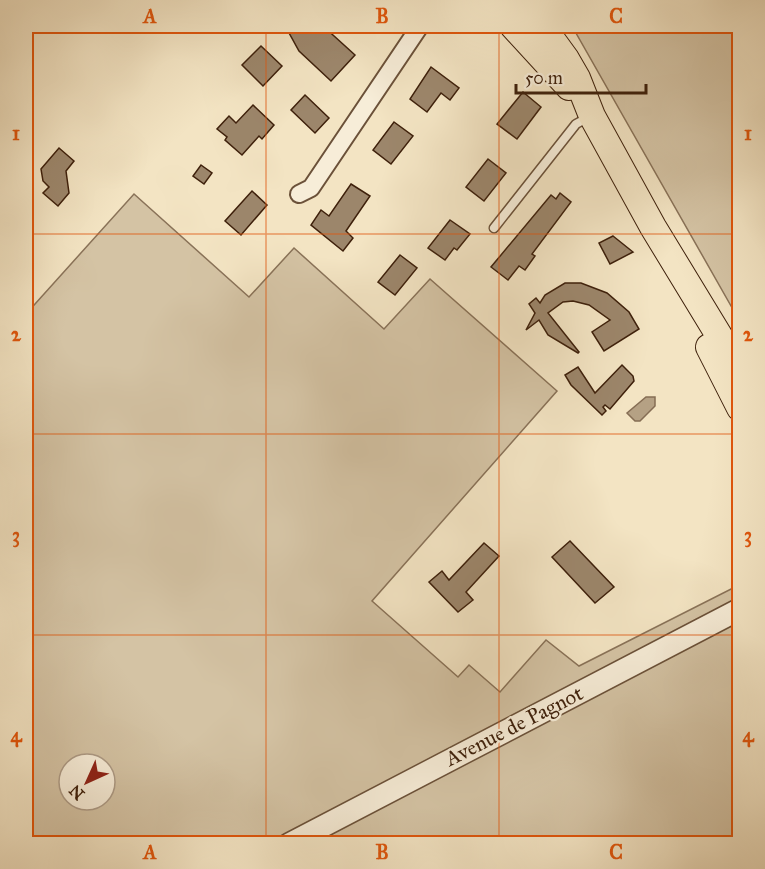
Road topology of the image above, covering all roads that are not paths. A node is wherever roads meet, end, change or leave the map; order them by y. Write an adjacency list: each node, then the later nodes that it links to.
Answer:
1 (420, 26): 5 (street)
2 (513, 26): 4 (main road)
3 (542, 26): 4 (main road)
4 (592, 116): 6 (main road); 7 (lane)
5 (299, 194)
6 (653, 227): 8 (main road); 9 (main road)
7 (494, 228)
8 (740, 370)
9 (740, 408)
10 (740, 609): 11 (street, Avenue de Pagnot)
11 (289, 843)

